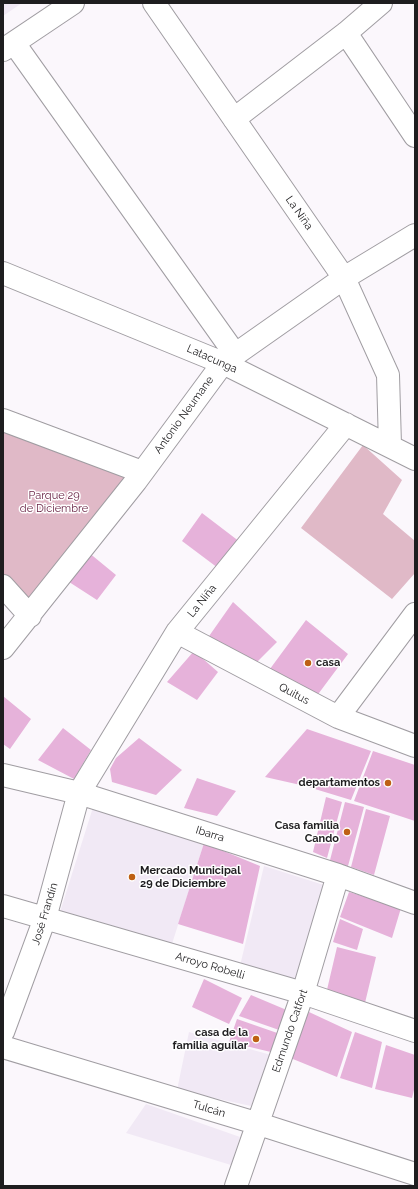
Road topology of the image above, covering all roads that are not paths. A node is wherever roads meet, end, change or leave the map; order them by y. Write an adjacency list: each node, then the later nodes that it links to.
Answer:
1 (73, 3): 5 (street)
2 (154, 3): 6 (street, La Niña)
3 (381, 3): 4 (street)
4 (346, 33): 6 (street); 7 (street)
5 (9, 46): 11 (street)
6 (234, 119): 10 (street, La Niña)
7 (415, 136)
8 (415, 236): 10 (street, Antonio Neumane)
9 (3, 273): 11 (street, Latacunga)
10 (344, 278): 11 (street, Antonio Neumane); 14 (street, La Niña)
11 (229, 359): 13 (street, Latacunga); 16 (street, Antonio Neumane)
12 (3, 420): 16 (street)
13 (346, 424): 14 (street, Latacunga); 20 (street, La Niña)
14 (390, 445): 15 (street, Latacunga)
15 (415, 459)
16 (142, 472): 19 (street, Antonio Neumane)
17 (3, 586): 19 (street)
18 (415, 614): 22 (street)
19 (30, 616): 21 (street, Antonio Neumane)
20 (177, 632): 22 (street, Quitus); 25 (street, La Niña)
21 (3, 648)
22 (338, 717): 23 (street, Quitus)
23 (415, 746)
24 (3, 775): 25 (street, Ibarra)
25 (79, 793): 26 (street, Ibarra); 29 (street, José Frandín)
26 (338, 875): 27 (street, Ibarra); 30 (street, Edmundo Catfort)
27 (415, 903)
28 (3, 906): 29 (street, Arroyo Robelli)
29 (45, 918): 30 (street, Arroyo Robelli); 32 (street, José Frandín)
30 (303, 993): 31 (street, Arroyo Robelli); 34 (street, Edmundo Catfort)
31 (415, 1031)
32 (3, 1032)
33 (3, 1047): 34 (street, Tulcán)
34 (259, 1124): 35 (street, Tulcán); 36 (street, Edmundo Catfort)
35 (415, 1174)
36 (236, 1186)

